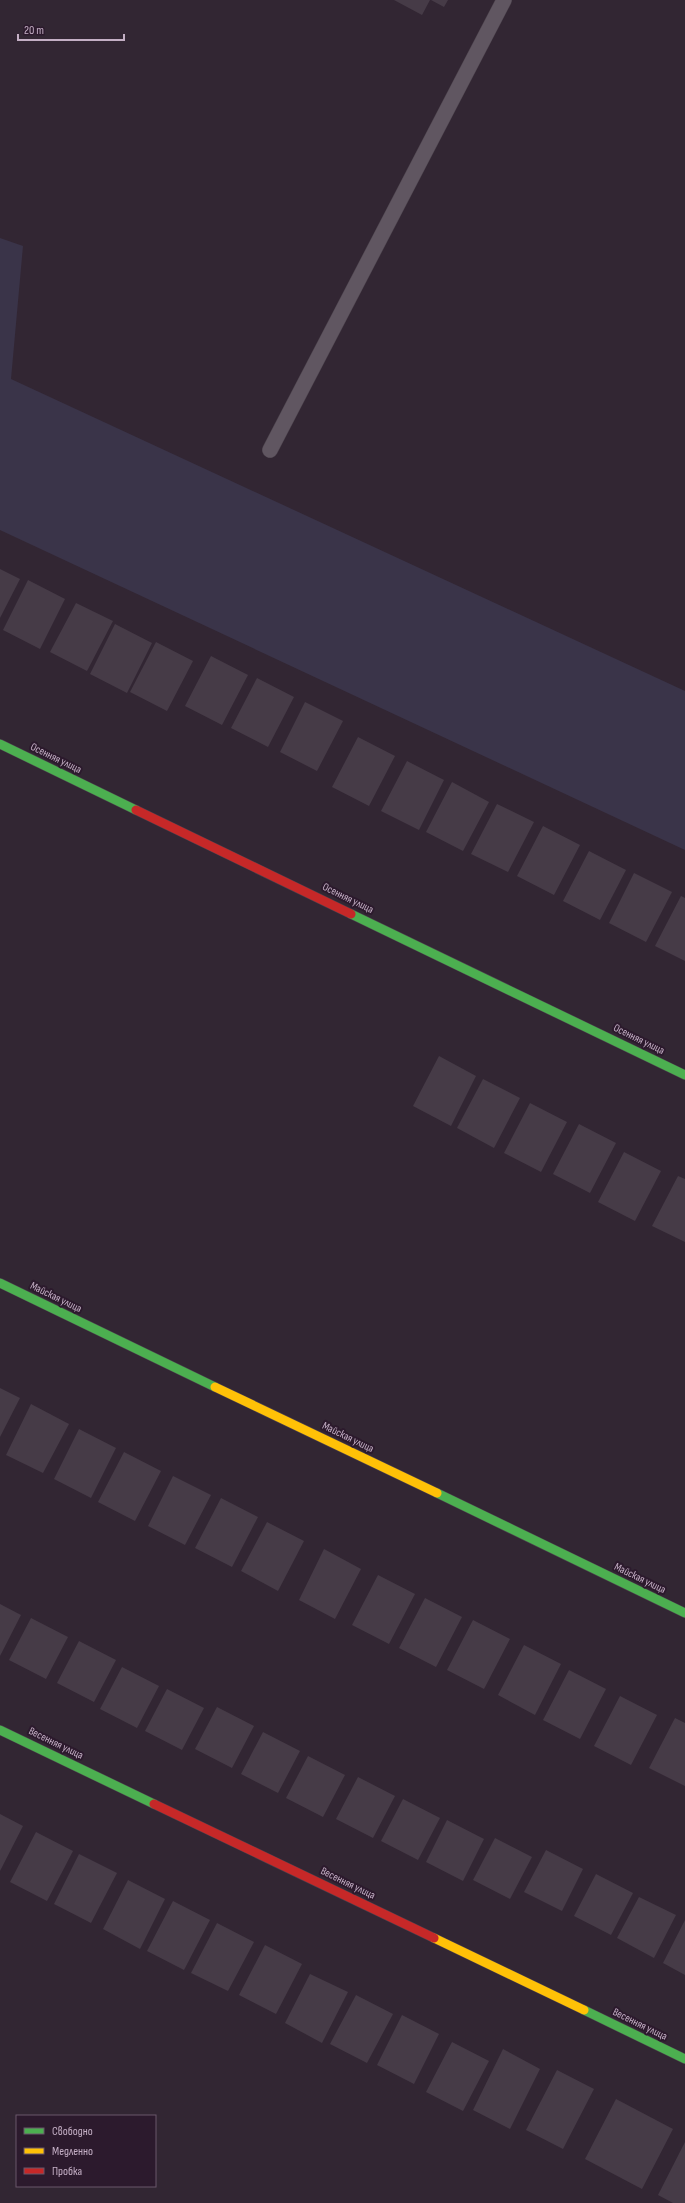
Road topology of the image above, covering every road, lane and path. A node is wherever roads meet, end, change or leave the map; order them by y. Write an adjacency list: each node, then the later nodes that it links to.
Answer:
1 (504, 0): 2 (lane)
2 (270, 450)
3 (0, 744): 4 (street, Осенняя улица)
4 (685, 1075)
5 (0, 1283): 6 (street, Майская улица)
6 (685, 1613)
7 (0, 1730): 8 (street, Весенняя улица)
8 (685, 2059)

